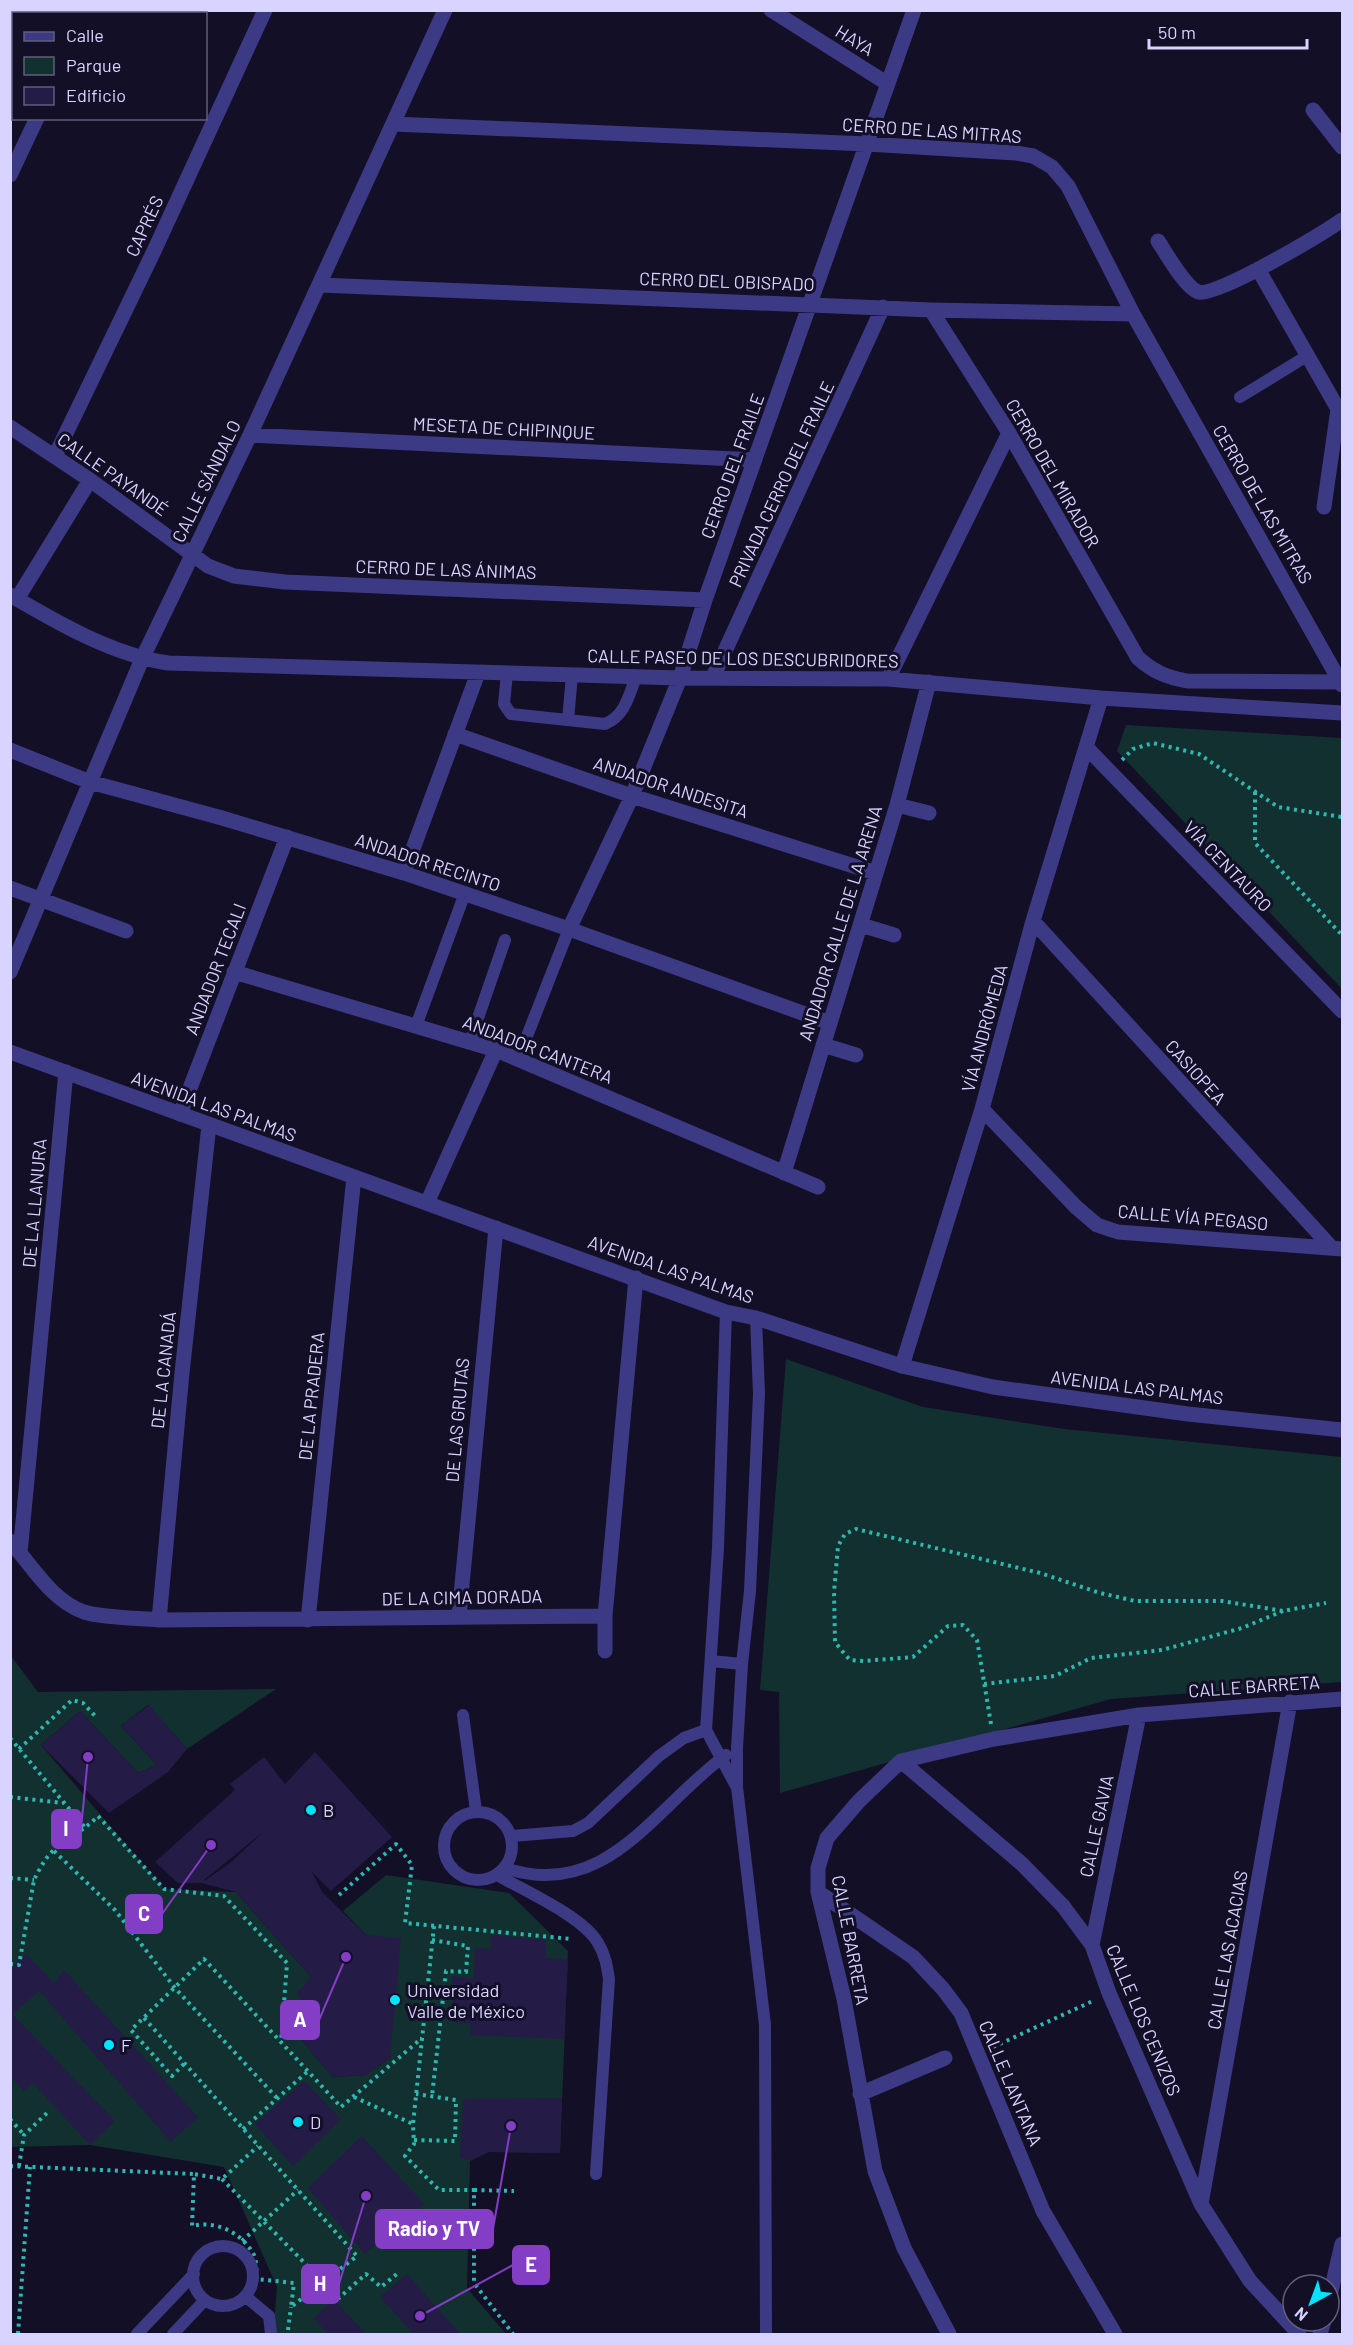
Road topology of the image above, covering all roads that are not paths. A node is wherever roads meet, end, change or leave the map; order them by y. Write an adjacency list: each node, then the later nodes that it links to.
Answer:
1 (265, 10): 8 (street, CAPRÉS)
2 (445, 10): 9 (street, CALLE SÁNDALO)
3 (771, 10): 5 (street, HAYA)
4 (914, 10): 5 (street, CERRO DEL FRAILE)
5 (888, 84): 10 (street, CERRO DEL FRAILE)
6 (1313, 110): 11 (street)
7 (36, 120): 12 (street)
8 (206, 122): 27 (street, CAPRÉS)
9 (393, 124): 10 (street, CERRO DE LAS MITRAS); 16 (street, CALLE SÁNDALO)
10 (867, 144): 17 (street, CERRO DEL FRAILE); 20 (street, CERRO DE LAS MITRAS)
11 (1342, 147)
12 (10, 175)
13 (1342, 220): 15 (street)
14 (1158, 241): 15 (street)
15 (1258, 269): 21 (street)
16 (320, 285): 17 (street, CERRO DEL OBISPADO); 26 (street, CALLE SÁNDALO)
17 (810, 304): 18 (street, CERRO DEL OBISPADO); 28 (street, CERRO DEL FRAILE)
18 (883, 307): 19 (street, CERRO DEL OBISPADO); 38 (street, PRIVADA CERRO DEL FRAILE)
19 (931, 310): 20 (street, CERRO DEL OBISPADO); 25 (street, CERRO DEL MIRADOR)
20 (1133, 314): 43 (street, CERRO DE LAS MITRAS)
21 (1307, 356): 22 (lane); 23 (street)
22 (1240, 397)
23 (1340, 409): 30 (street)
24 (10, 427): 27 (street, CALLE PAYANDÉ)
25 (1009, 433): 41 (street); 43 (street, CERRO DEL MIRADOR)
26 (250, 435): 28 (street, MESETA DE CHIPINQUE); 31 (street, CALLE SÁNDALO)
27 (55, 456): 29 (street, CALLE PAYANDÉ)
28 (755, 460): 33 (street, CERRO DEL FRAILE)
29 (90, 480): 31 (street, CALLE PAYANDÉ); 32 (street)
30 (1324, 507)
31 (192, 554): 33 (street, CERRO DE LAS ÁNIMAS); 34 (street, CALLE SÁNDALO)
32 (14, 597): 34 (street, CALLE PASEO DE LOS DESCUBRIDORES)
33 (705, 600): 40 (street, CERRO DEL FRAILE)
34 (142, 659): 35 (street, CALLE PASEO DE LOS DESCUBRIDORES); 50 (street, CALLE SÁNDALO)
35 (478, 673): 36 (street, CALLE PASEO DE LOS DESCUBRIDORES); 47 (street)
36 (507, 674): 37 (street, CALLE PASEO DE LOS DESCUBRIDORES); 46 (lane)
37 (573, 675): 39 (street, CALLE PASEO DE LOS DESCUBRIDORES); 46 (lane)
38 (713, 676): 40 (street, CALLE PASEO DE LOS DESCUBRIDORES); 41 (street, CALLE PASEO DE LOS DESCUBRIDORES)
39 (636, 677): 40 (street, CALLE PASEO DE LOS DESCUBRIDORES); 46 (lane)
40 (680, 678): 51 (street, CERRO DEL FRAILE)
41 (888, 679): 42 (street, CALLE PASEO DE LOS DESCUBRIDORES)
42 (929, 682): 44 (street, CALLE PASEO DE LOS DESCUBRIDORES); 52 (street, ANDADOR CALLE DE LA ARENA)
43 (1342, 684)
44 (1101, 698): 45 (street, CALLE PASEO DE LOS DESCUBRIDORES); 48 (street, VÍA ANDRÓMEDA)
45 (1342, 713)
46 (568, 720)
47 (455, 734): 51 (street, ANDADOR ANDESITA); 55 (street)
48 (1086, 747): 60 (street, VÍA ANDRÓMEDA); 68 (street, VÍA CENTAURO)
49 (10, 750): 50 (street, ANDADOR RECINTO)
50 (90, 782): 54 (street, ANDADOR RECINTO); 59 (street, CALLE SÁNDALO)
51 (632, 796): 56 (street, ANDADOR ANDESITA); 62 (street, CERRO DEL FRAILE)
52 (897, 805): 53 (street); 56 (street, ANDADOR CALLE DE LA ARENA)
53 (929, 813)
54 (287, 837): 55 (street, ANDADOR RECINTO); 67 (street, ANDADOR TECALI)
55 (404, 873): 58 (street, ANDADOR RECINTO)
56 (876, 873): 61 (street, ANDADOR CALLE DE LA ARENA)
57 (10, 888): 59 (street)
58 (465, 894): 62 (street, ANDADOR RECINTO); 70 (lane)
59 (41, 899): 63 (street); 66 (street, CALLE SÁNDALO)
60 (1033, 921): 78 (street, VÍA ANDRÓMEDA); 86 (street, CASIOPEA)
61 (861, 925): 64 (street); 69 (street, ANDADOR CALLE DE LA ARENA)
62 (569, 928): 69 (street, ANDADOR RECINTO); 76 (lane)
63 (126, 931)
64 (894, 935)
65 (505, 940): 71 (lane)
66 (10, 972)
67 (234, 972): 70 (street, ANDADOR CANTERA); 79 (street, ANDADOR TECALI)
68 (1342, 1011)
69 (830, 1023): 72 (street, ANDADOR CALLE DE LA ARENA)
70 (416, 1026): 71 (street, ANDADOR CANTERA)
71 (470, 1041): 73 (street, ANDADOR CANTERA)
72 (823, 1045): 75 (street); 81 (street, ANDADOR CALLE DE LA ARENA)
73 (496, 1050): 76 (street, ANDADOR CANTERA); 84 (street)
74 (10, 1052): 77 (street, AVENIDA LAS PALMAS)
75 (856, 1055)
76 (518, 1059): 81 (street, ANDADOR CANTERA)
77 (66, 1072): 79 (street, AVENIDA LAS PALMAS); 92 (street, DE LA LLANURA)
78 (982, 1109): 86 (street, CALLE VÍA PEGASO); 90 (street, VÍA ANDRÓMEDA)
79 (180, 1114): 80 (street, AVENIDA LAS PALMAS)
80 (209, 1125): 82 (street, AVENIDA LAS PALMAS); 95 (street, DE LA CANADÁ)
81 (784, 1173): 83 (street, ANDADOR CANTERA)
82 (354, 1177): 84 (street, AVENIDA LAS PALMAS); 96 (street, DE LA PRADERA)
83 (818, 1187)
84 (427, 1203): 85 (street, AVENIDA LAS PALMAS)
85 (496, 1228): 87 (street, AVENIDA LAS PALMAS); 93 (street, DE LAS GRUTAS)
86 (1337, 1249)
87 (636, 1278): 88 (street, AVENIDA LAS PALMAS); 94 (street)
88 (726, 1312): 89 (street, AVENIDA LAS PALMAS); 98 (lane)
89 (756, 1318): 90 (street, AVENIDA LAS PALMAS); 99 (lane)
90 (902, 1366): 91 (street, AVENIDA LAS PALMAS)
91 (1342, 1430)
92 (16, 1547): 95 (street, DE LA CIMA DORADA)
93 (459, 1616): 94 (street, DE LA CIMA DORADA); 96 (street, DE LA CIMA DORADA)
94 (605, 1616): 97 (street)
95 (159, 1620): 96 (street, DE LA CIMA DORADA)
96 (308, 1620)
97 (605, 1652)
98 (711, 1661): 99 (lane); 104 (lane)
99 (742, 1664): 105 (lane)
100 (1342, 1699): 101 (street, CALLE BARRETA)
101 (1290, 1702): 103 (street, CALLE BARRETA); 117 (street, CALLE LAS ACACIAS)
102 (463, 1715): 109 (lane)
103 (1139, 1715): 107 (street, CALLE BARRETA); 113 (street, CALLE GAVIA)
104 (706, 1730): 106 (lane); 110 (lane)
105 (737, 1748): 106 (lane); 108 (lane)
106 (722, 1759): 108 (lane); 111 (lane)
107 (901, 1761): 112 (street, CALLE BARRETA); 113 (street, CALLE LOS CENIZOS)
108 (737, 1787): 126 (lane)
109 (476, 1811): 110 (lane); 111 (lane)
110 (512, 1836): 111 (lane)
111 (501, 1872): 116 (lane)
112 (818, 1892): 115 (street, CALLE BARRETA); 128 (street, CALLE LANTANA)
113 (1092, 1945): 117 (street, CALLE LOS CENIZOS)
114 (945, 2058): 115 (street)
115 (860, 2094): 127 (street, CALLE BARRETA)
116 (596, 2174)
117 (1201, 2204): 129 (street, CALLE LOS CENIZOS)
118 (1342, 2244): 119 (street)
119 (1335, 2273)
120 (194, 2274): 121 (lane); 122 (lane); 123 (lane)
121 (245, 2296): 122 (lane); 125 (lane)
122 (206, 2300): 124 (lane)
123 (137, 2334)
124 (173, 2334)
125 (271, 2334)
126 (766, 2334)
127 (948, 2334)
128 (1115, 2334)
129 (1299, 2334)

